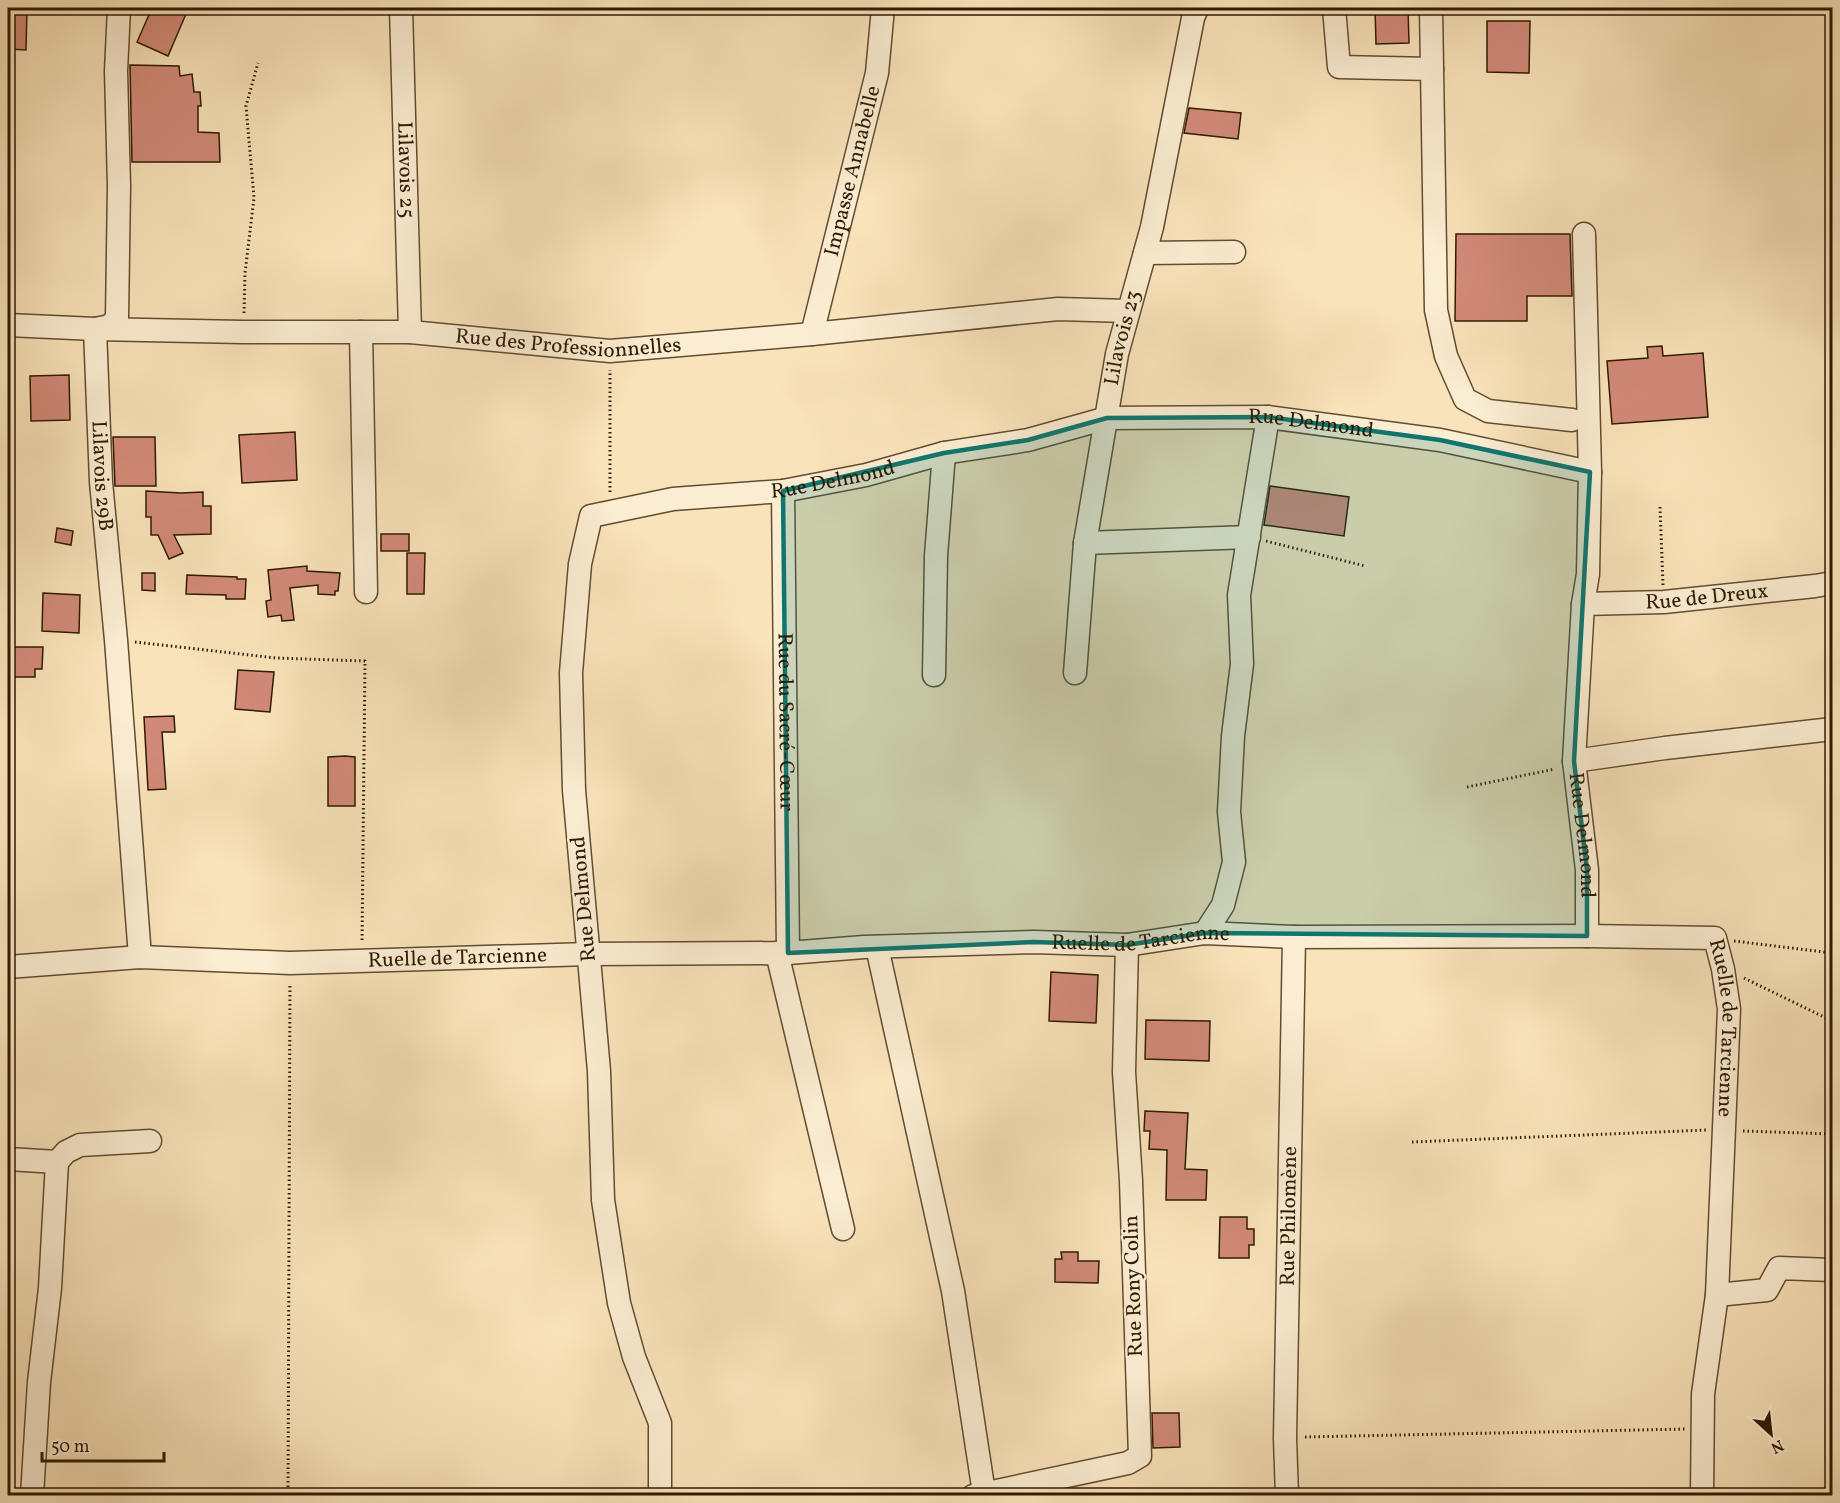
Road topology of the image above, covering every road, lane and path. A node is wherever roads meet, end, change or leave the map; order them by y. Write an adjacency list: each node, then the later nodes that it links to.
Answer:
1 (118, 8): 14 (street)
2 (401, 8): 17 (street, Lilavois 25)
3 (883, 8): 18 (street, Impasse Annabelle)
4 (1197, 8): 11 (street, Lilavois 23)
5 (1334, 8): 8 (street)
6 (1431, 8): 8 (street)
7 (258, 63): 15 (path)
8 (1432, 69): 22 (street)
9 (1584, 234): 24 (street)
10 (1234, 252): 11 (street)
11 (1145, 253): 12 (street, Lilavois 23)
12 (1128, 311): 18 (street, Rue des Professionnelles); 21 (street, Lilavois 23)
13 (8, 325): 14 (street, Rue des Professionnelles)
14 (95, 329): 15 (street, Rue des Professionnelles); 35 (street, Lilavois 29B)
15 (243, 332): 16 (street, Rue des Professionnelles)
16 (361, 332): 17 (street, Rue des Professionnelles); 32 (street)
17 (410, 332): 19 (street, Rue des Professionnelles)
18 (812, 334): 19 (street, Rue des Professionnelles)
19 (610, 351): 27 (path)
20 (1268, 417): 21 (street, Rue Delmond); 24 (street, Rue Delmond); 28 (street)
21 (1107, 418): 23 (street, Rue Delmond); 29 (street, Lilavois 23)
22 (1572, 420)
23 (944, 453): 25 (street, Rue Delmond); 37 (street)
24 (1590, 472): 34 (street, Rue Delmond)
25 (783, 491): 27 (street, Rue Delmond); 47 (street, Rue du Sacré-Cœur)
26 (1660, 507): 33 (path)
27 (609, 512): 49 (street, Rue Delmond)
28 (1249, 537): 29 (street); 30 (path); 41 (street)
29 (1085, 543): 36 (street, Lilavois 23)
30 (1365, 566)
31 (1833, 583): 33 (street, Rue de Dreux)
32 (366, 592)
33 (1664, 602): 34 (street, Rue de Dreux)
34 (1583, 604): 39 (street, Rue Delmond)
35 (116, 640): 50 (street, Lilavois 29B); 51 (path)
36 (1075, 673)
37 (934, 675)
38 (1833, 729): 39 (street)
39 (1575, 763): 40 (path); 42 (street, Rue Delmond)
40 (1467, 787)
41 (1205, 933): 43 (street, Ruelle de Tarcienne); 45 (street, Ruelle de Tarcienne)
42 (1587, 936): 43 (street, Ruelle de Tarcienne); 44 (street, Ruelle de Tarcienne)
43 (1294, 937): 66 (street, Rue Philomène)
44 (1715, 938): 48 (path); 54 (street, Ruelle de Tarcienne)
45 (1127, 945): 46 (street, Ruelle de Tarcienne); 67 (street, Rue Rony Colin)
46 (877, 947): 47 (street, Ruelle de Tarcienne); 67 (street)
47 (782, 953): 49 (street, Ruelle de Tarcienne); 62 (street, Rue du Sacré-Cœur)
48 (1833, 953)
49 (589, 954): 51 (street, Ruelle de Tarcienne); 70 (street, Rue Delmond)
50 (140, 957): 52 (street, Ruelle de Tarcienne); 53 (street, Ruelle de Tarcienne)
51 (362, 960): 52 (street, Ruelle de Tarcienne)
52 (290, 963): 69 (path)
53 (8, 967)
54 (1723, 969): 55 (path); 56 (street, Ruelle de Tarcienne)
55 (1833, 1021)
56 (1723, 1130): 57 (path); 59 (path); 64 (street, Ruelle de Tarcienne)
57 (1833, 1134)
58 (150, 1141): 61 (street)
59 (1412, 1142)
60 (8, 1159): 61 (street)
61 (57, 1162): 68 (street)
62 (843, 1229)
63 (1833, 1270): 64 (street)
64 (1716, 1295): 65 (street, Ruelle de Tarcienne)
65 (1702, 1429): 66 (path); 72 (street, Ruelle de Tarcienne)
66 (1285, 1438): 71 (street, Rue Philomène)
67 (978, 1494)
68 (32, 1496)
69 (288, 1496)
70 (660, 1496)
71 (1287, 1496)
72 (1701, 1496)

